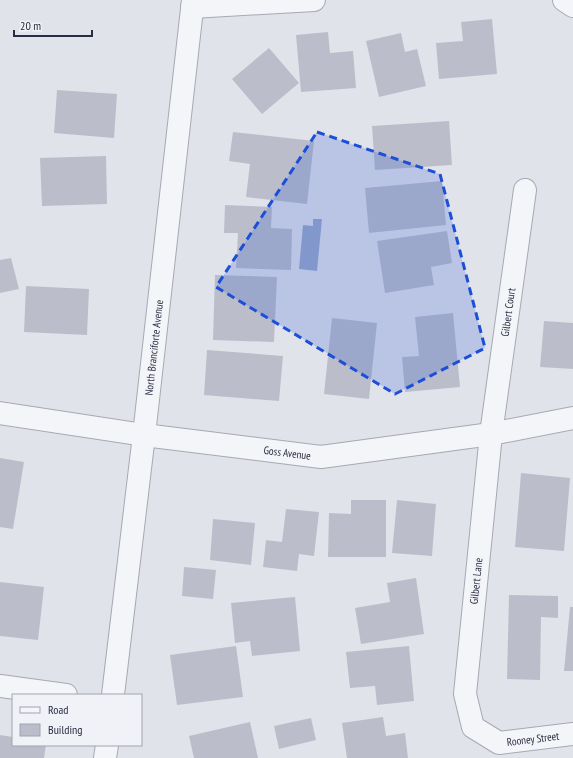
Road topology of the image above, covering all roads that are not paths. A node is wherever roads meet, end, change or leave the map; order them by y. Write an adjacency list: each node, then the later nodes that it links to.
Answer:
1 (314, 0): 3 (street)
2 (564, 0): 4 (street)
3 (193, 4): 9 (street, North Branciforte Avenue)
4 (573, 6)
5 (525, 190): 8 (street, Gilbert Court)
6 (0, 413): 9 (street, Goss Avenue)
7 (573, 418): 8 (street, Goss Avenue)
8 (490, 434): 9 (street, Goss Avenue); 13 (street, Gilbert Lane)
9 (144, 435): 12 (street, North Branciforte Avenue)
10 (0, 686): 11 (street)
11 (59, 694)
12 (114, 694)
13 (473, 727): 14 (street, Rooney Street)
14 (573, 734)
15 (107, 746): 16 (street)
16 (105, 758)

